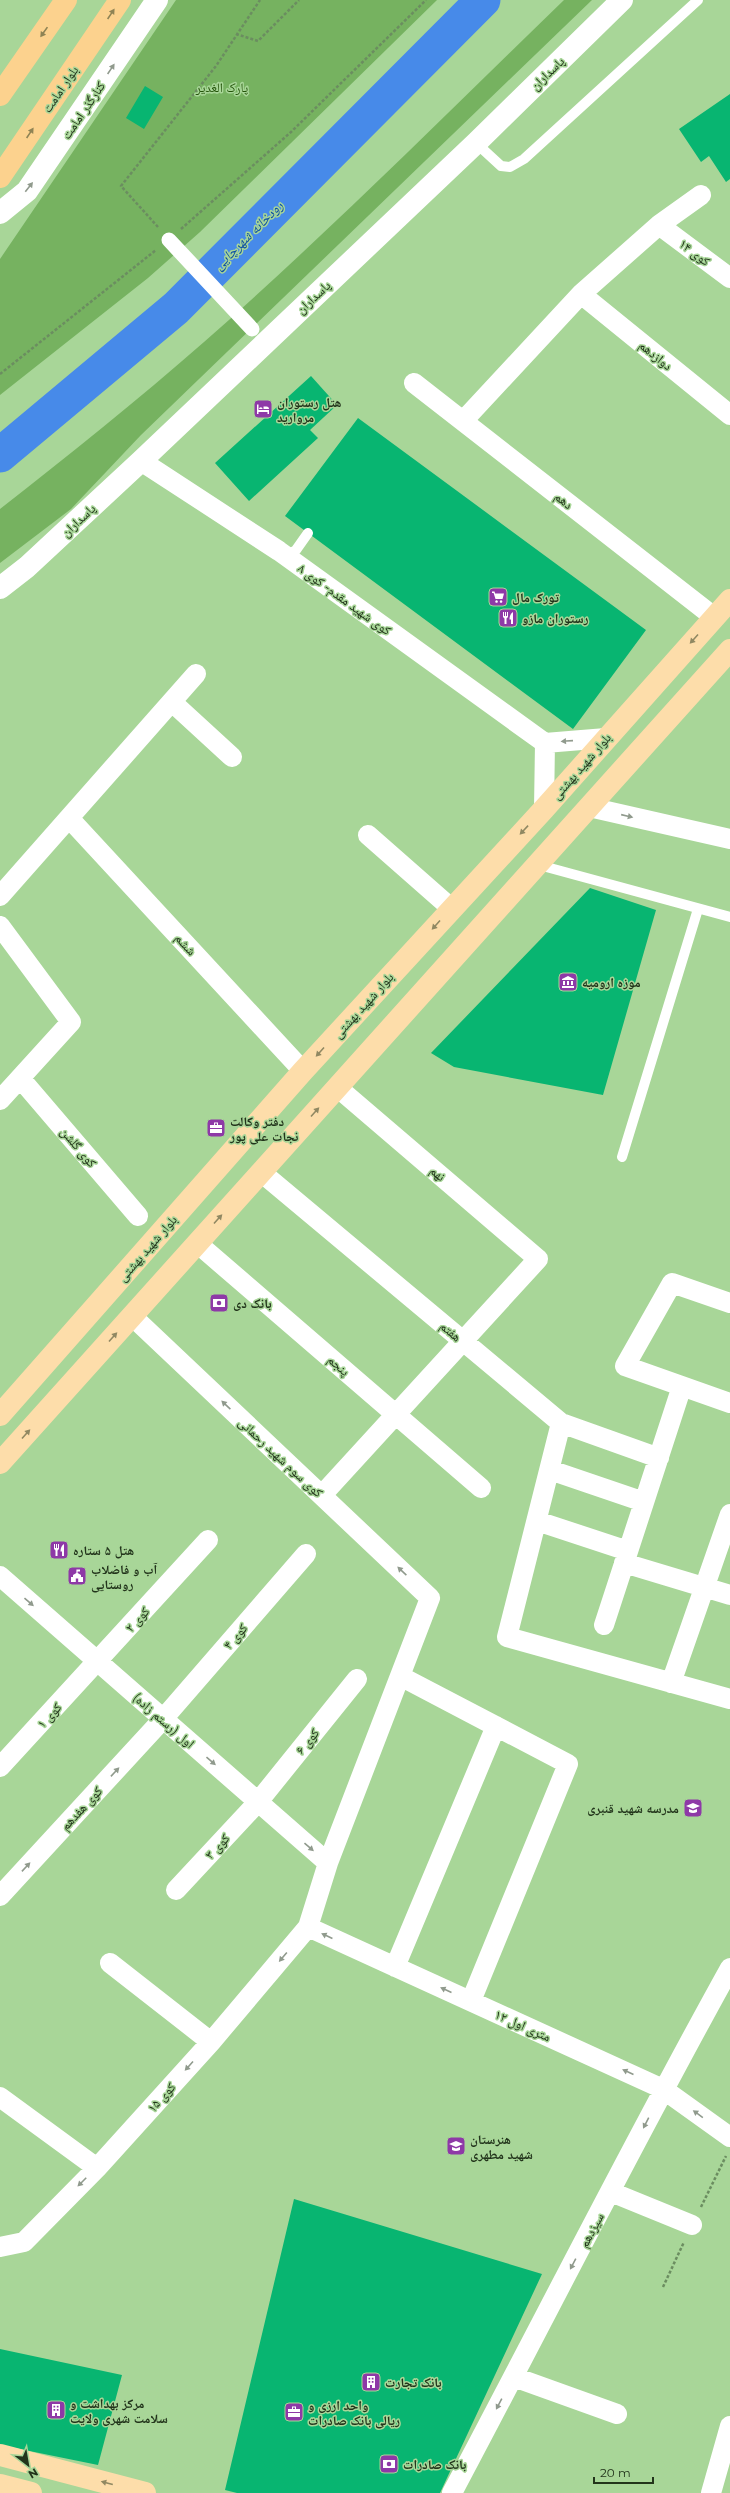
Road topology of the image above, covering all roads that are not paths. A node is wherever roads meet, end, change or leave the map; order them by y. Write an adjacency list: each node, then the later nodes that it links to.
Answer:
1 (66, 0): 6 (highway, one-way to 6)
2 (120, 0): 8 (highway, بلوار امامت, one-way to 2)
3 (158, 0): 10 (main road, کنارگذر امامت, one-way to 3)
4 (622, 0): 7 (main road, پاسداران)
5 (698, 0): 7 (lane)
6 (0, 95)
7 (476, 142): 19 (main road, پاسداران)
8 (0, 177)
9 (702, 195): 11 (street)
10 (0, 213)
11 (660, 226): 13 (street, کوی ۱۴); 14 (street)
12 (169, 240): 15 (street)
13 (730, 278)
14 (581, 294): 17 (street, دوازدهم); 18 (street)
15 (252, 329)
16 (414, 383): 18 (street, دهم)
17 (730, 415)
18 (463, 421): 24 (street, دهم)
19 (141, 461): 21 (street, کوی شهید مقدم- کوی ۸); 22 (main road, پاسداران)
20 (308, 533): 21 (lane)
21 (279, 551): 29 (street, کوی شهید مقدم- کوی ۸)
22 (0, 588)
23 (730, 600): 24 (main road, بلوار شهید بهشتی)
24 (714, 617): 28 (main road, بلوار شهید بهشتی, one-way to 28)
25 (730, 650): 31 (main road)
26 (196, 674): 27 (street)
27 (172, 702): 30 (street); 33 (street)
28 (606, 738): 29 (street, one-way to 29); 32 (main road, بلوار شهید بهشتی)
29 (545, 743): 32 (street)
30 (232, 756)
31 (589, 807): 35 (street, one-way to 35); 36 (main road)
32 (544, 809): 38 (main road, بلوار شهید بهشتی, one-way to 38)
33 (69, 818): 37 (street); 42 (street, ششم)
34 (368, 835): 38 (street)
35 (730, 839)
36 (539, 865): 39 (lane); 44 (main road)
37 (0, 896)
38 (451, 908): 42 (main road, بلوار شهید بهشتی, one-way to 42)
39 (698, 909): 40 (lane); 46 (lane)
40 (730, 917)
41 (0, 926): 43 (street)
42 (303, 1071): 56 (main road, بلوار شهید بهشتی)
43 (20, 1078): 45 (street); 48 (street, کوی گلشن)
44 (337, 1087): 47 (main road, one-way to 44); 52 (street, نهم)
45 (0, 1100)
46 (622, 1157)
47 (261, 1172): 49 (main road, one-way to 47); 52 (street, هفتم)
48 (138, 1216)
49 (197, 1243): 51 (main road); 55 (street, پنجم)
50 (730, 1303): 53 (street)
51 (132, 1316): 59 (main road, one-way to 51); 62 (street, کوی سوم شهید رحمانی, one-way to 51)
52 (464, 1341): 55 (street); 57 (street, هفتم)
53 (682, 1386): 54 (street); 58 (street)
54 (730, 1403)
55 (396, 1414): 61 (street, پنجم); 62 (street)
56 (0, 1415)
57 (561, 1423): 58 (street, هفتم); 60 (street)
58 (659, 1458): 63 (street)
59 (0, 1463)
60 (550, 1470): 63 (street); 65 (street)
61 (482, 1488)
62 (322, 1495): 74 (street, کوی سوم شهید رحمانی, one-way to 62)
63 (644, 1502): 68 (street)
64 (730, 1514): 70 (street)
65 (537, 1521): 68 (street); 76 (street)
66 (208, 1540): 73 (street, کوی ۲)
67 (306, 1554): 78 (street, کوی ۴)
68 (626, 1557): 70 (street); 72 (street)
69 (0, 1576): 73 (street, اول (رستم زاده), one-way to 73)
70 (704, 1587): 71 (street); 76 (street)
71 (730, 1595)
72 (604, 1625)
73 (98, 1662): 78 (street, اول (رستم زاده)); 80 (street, کوی ۱)
74 (400, 1676): 79 (street); 82 (street)
75 (357, 1679): 81 (street, کوی ۶)
76 (671, 1683): 77 (street)
77 (730, 1699)
78 (163, 1719): 81 (street, اول (رستم زاده), one-way to 81); 84 (street, کوی هفدهم, one-way to 78)
79 (496, 1726): 87 (street); 89 (street)
80 (0, 1768)
81 (258, 1802): 82 (street, اول (رستم زاده), one-way to 82); 83 (street, کوی ۳)
82 (328, 1864): 85 (street)
83 (176, 1890)
84 (0, 1896)
85 (308, 1927): 87 (street, ۱۲ متری اول, one-way to 85); 90 (street, کوی ۱۵, one-way to 90)
86 (110, 1963): 90 (street)
87 (395, 1967): 89 (street, ۱۲ متری اول, one-way to 87)
88 (730, 1968): 91 (street, سیزدهم)
89 (471, 2001): 91 (street, ۱۲ متری اول, one-way to 89)
90 (211, 2042): 94 (street, کوی ۱۵, one-way to 94)
91 (663, 2089): 93 (street, ۱۲ متری اول, one-way to 91); 95 (street, سیزدهم, one-way to 95)
92 (0, 2097): 94 (street)
93 (730, 2137)
94 (97, 2168): 97 (street, کوی ۱۵, one-way to 97)
95 (612, 2192): 96 (street); 98 (street, سیزدهم, one-way to 98)
96 (692, 2225)
97 (0, 2247)
98 (514, 2377): 99 (street); 105 (street, سیزدهم, one-way to 105)
99 (617, 2414)
100 (730, 2426): 106 (street)
101 (0, 2455): 104 (main road, one-way to 101)
102 (0, 2485): 103 (main road)
103 (31, 2493)
104 (145, 2493)
105 (452, 2493)
106 (711, 2493)

